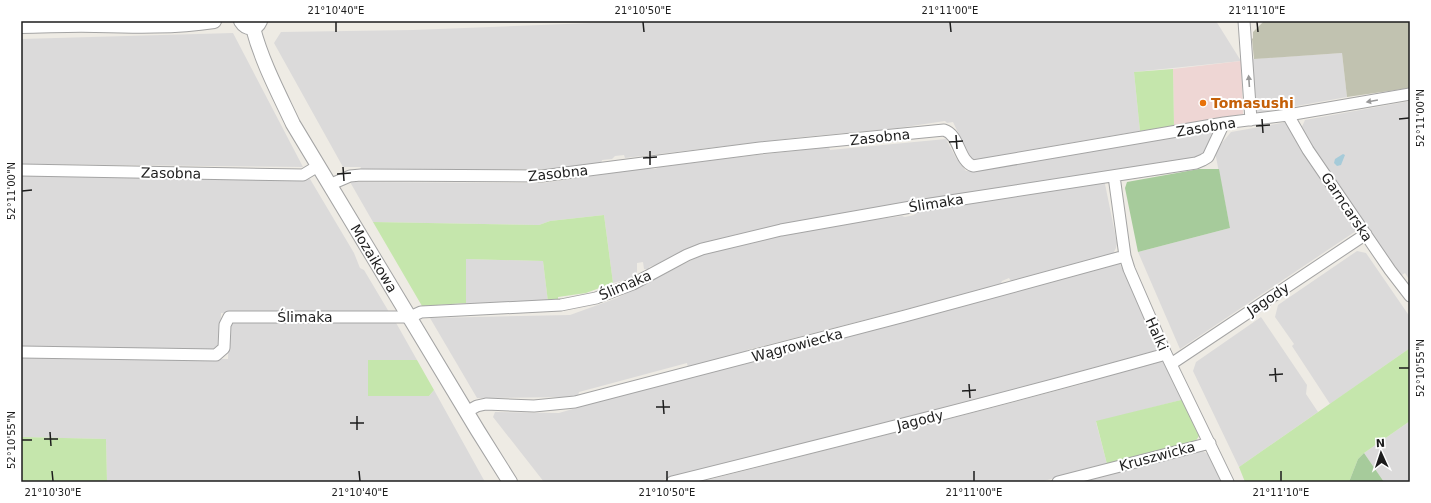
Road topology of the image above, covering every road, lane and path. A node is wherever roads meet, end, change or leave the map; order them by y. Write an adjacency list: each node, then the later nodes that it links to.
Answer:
1 (214, 21): 4 (street)
2 (1244, 21): 7 (street, one-way to 2)
3 (252, 23): 9 (street, Mozaikowa)
4 (21, 26)
5 (1410, 94): 6 (street, Zasobna, one-way to 6)
6 (1288, 115): 7 (street, Zasobna); 13 (street, Garncarska)
7 (1252, 120): 8 (street, Zasobna)
8 (1224, 123): 11 (street, Ślimaka); 12 (street, Zasobna)
9 (318, 166): 10 (street, Zasobna); 12 (street, Mozaikowa)
10 (21, 170)
11 (1114, 176): 14 (street, Halki); 16 (street, Ślimaka)
12 (329, 185): 16 (street, Mozaikowa)
13 (1366, 234): 15 (street, Garncarska); 18 (street, Jagody)
14 (1125, 256): 18 (street, Halki); 19 (street, Wągrowiecka)
15 (1410, 296)
16 (410, 317): 17 (street, Ślimaka); 19 (street, Mozaikowa)
17 (21, 352)
18 (1168, 359): 20 (street, Halki); 22 (street, Jagody)
19 (466, 412): 21 (street, Mozaikowa)
20 (1210, 443): 23 (street, Kruszwicka); 24 (street, Halki)
21 (510, 482)
22 (672, 482)
23 (1058, 482)
24 (1228, 482)

